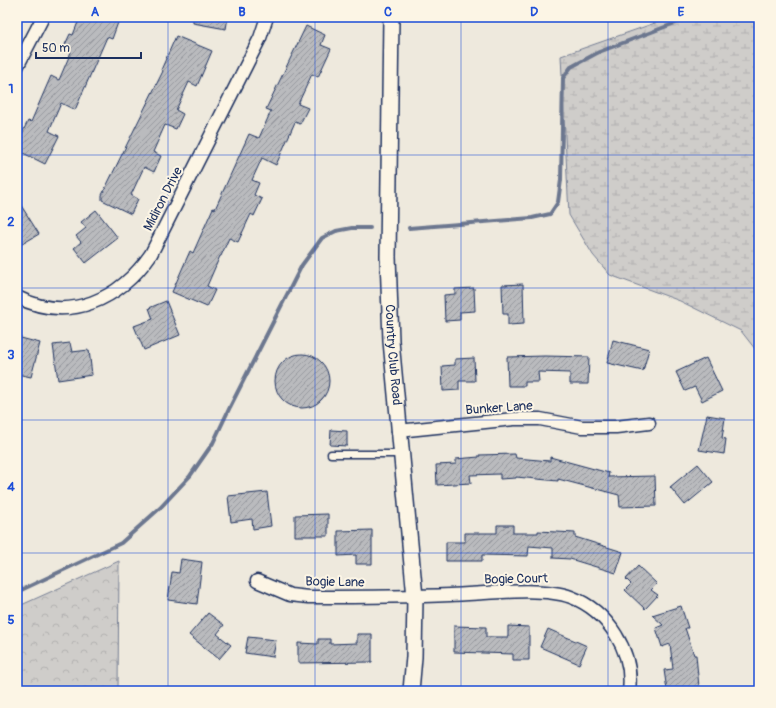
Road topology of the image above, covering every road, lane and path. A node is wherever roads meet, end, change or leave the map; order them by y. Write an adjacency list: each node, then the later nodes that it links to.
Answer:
1 (43, 17): 4 (street)
2 (267, 17): 5 (street, Midiron Drive)
3 (391, 17): 7 (street, Country Club Road)
4 (17, 67)
5 (17, 297)
6 (649, 423): 7 (street, Bunker Lane)
7 (398, 431): 9 (street, Country Club Road)
8 (331, 454): 9 (lane)
9 (401, 454): 11 (street, Country Club Road)
10 (257, 581): 11 (street, Bogie Lane)
11 (415, 597): 12 (street, Country Club Road); 13 (street, Bogie Court)
12 (411, 691)
13 (629, 691)

